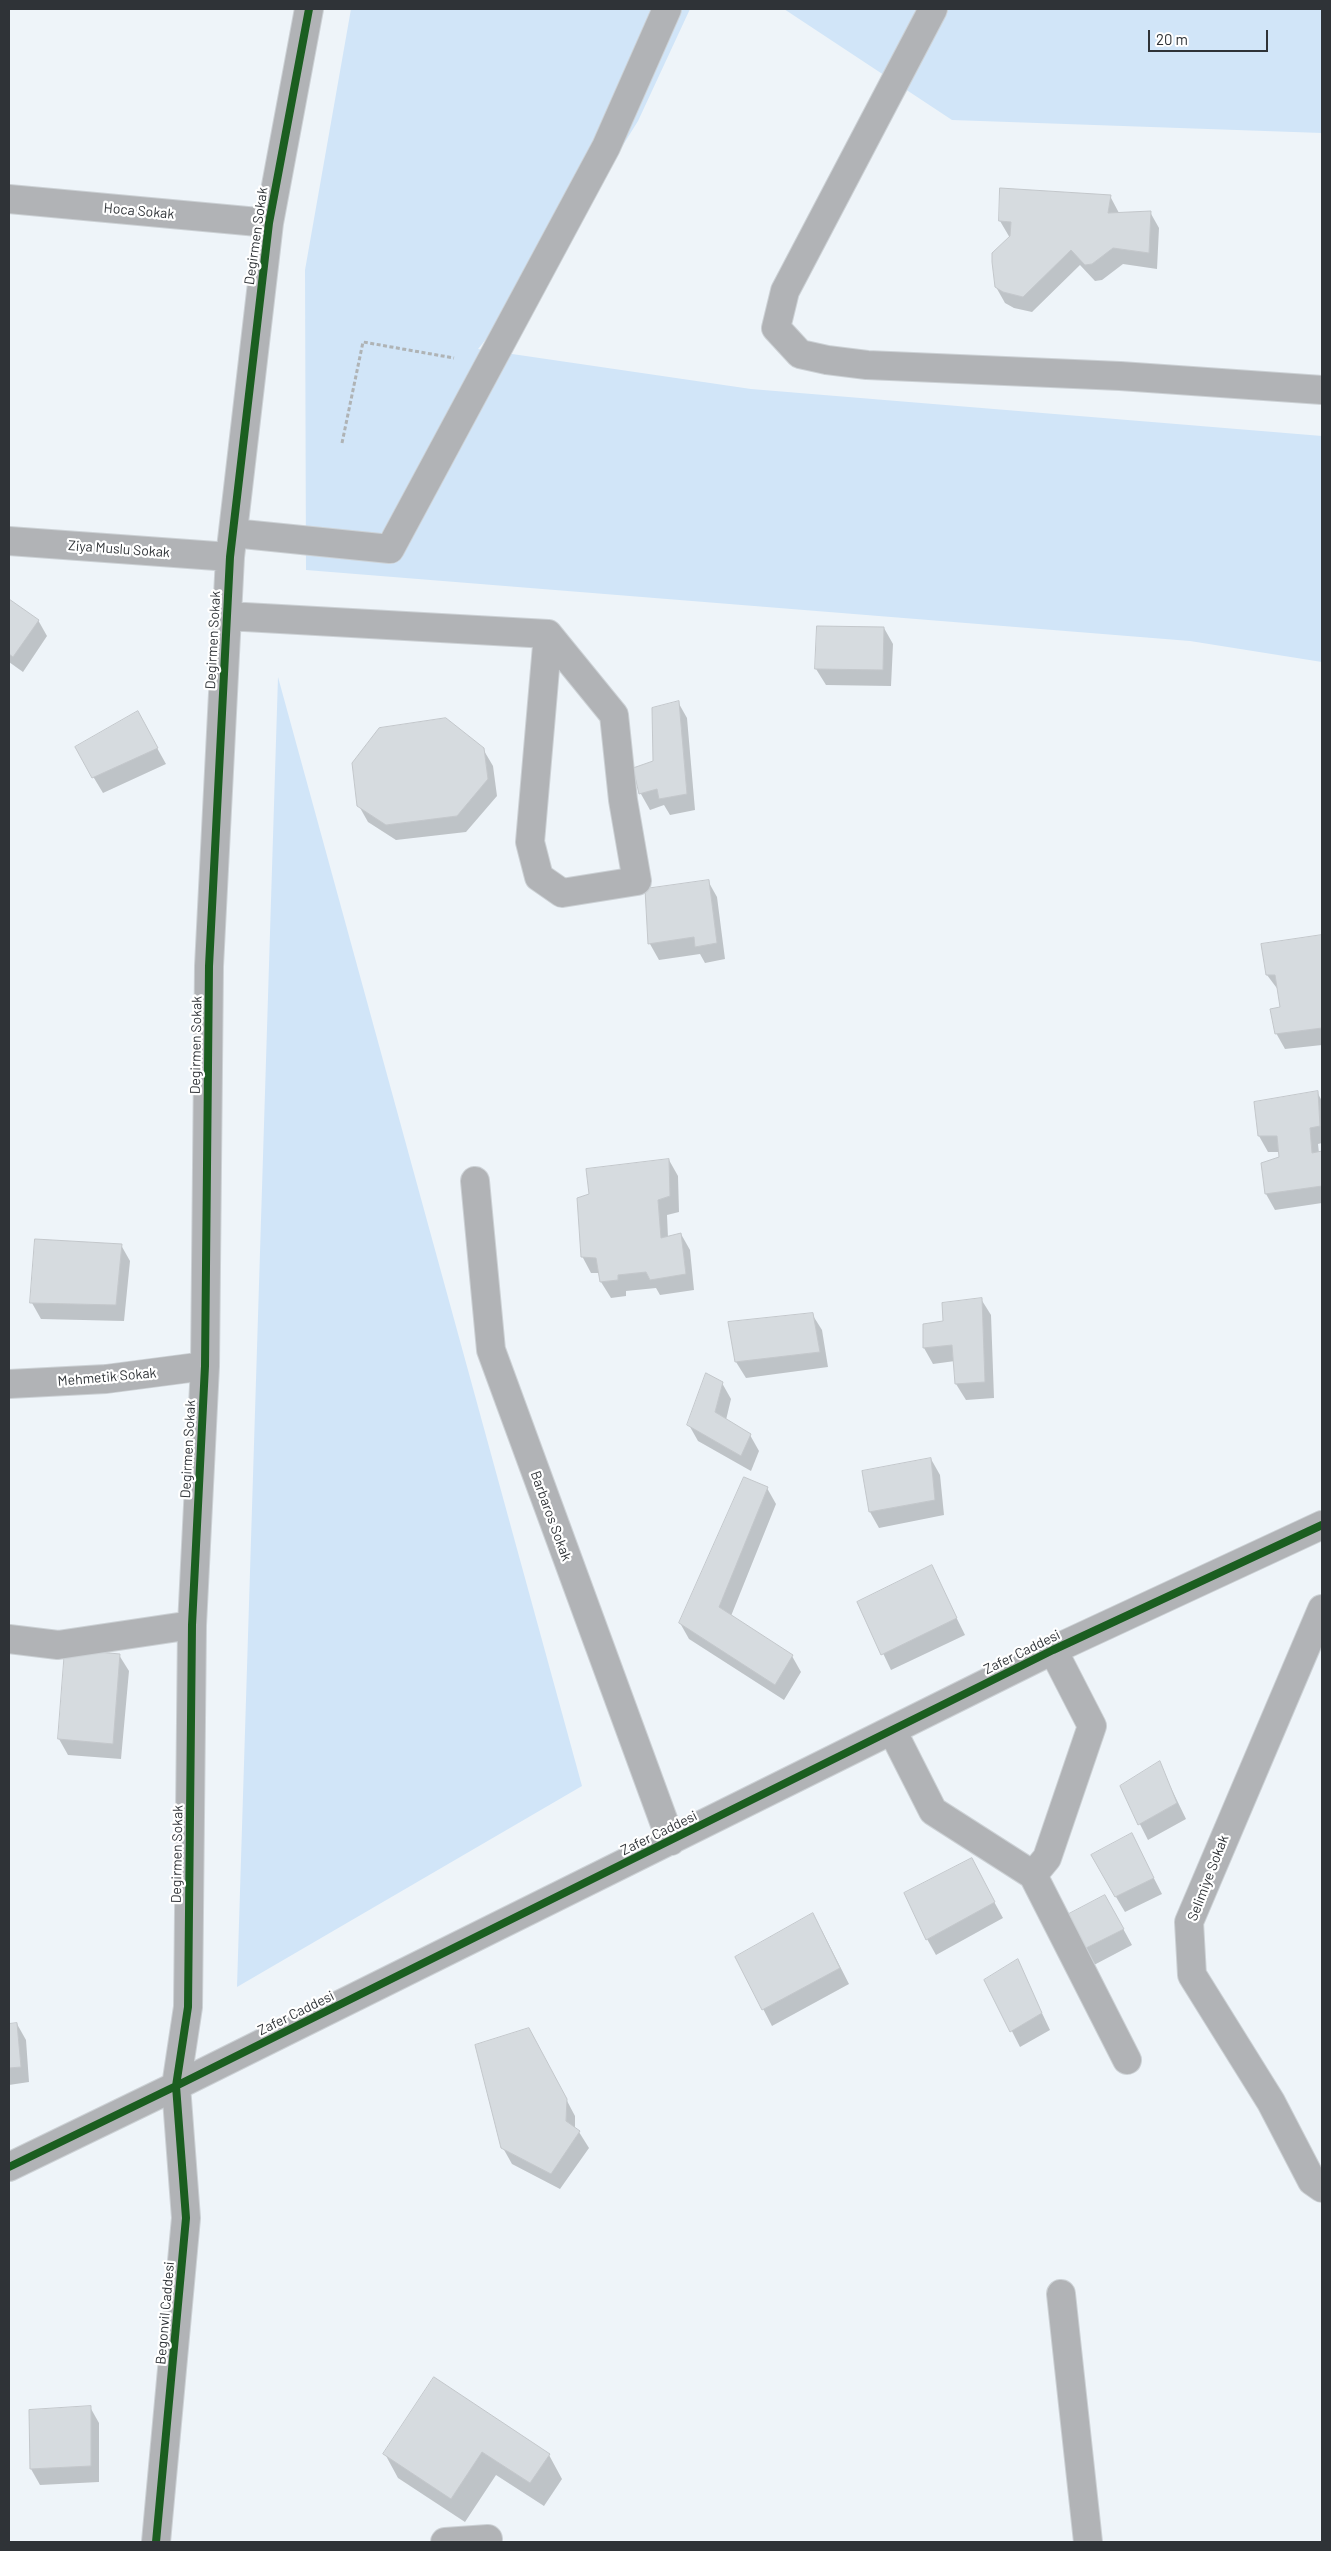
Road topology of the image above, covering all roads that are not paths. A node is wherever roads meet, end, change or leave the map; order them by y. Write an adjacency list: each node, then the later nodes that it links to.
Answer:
1 (309, 9): 5 (street, Degirmen Sokak)
2 (667, 9): 8 (street, Ziya Muslu Sokak)
3 (933, 9): 6 (street)
4 (9, 199): 5 (street, Hoca Sokak)
5 (269, 223): 8 (street, Degirmen Sokak)
6 (1322, 390)
7 (9, 541): 8 (street, Ziya Muslu Sokak)
8 (231, 545): 9 (street, Degirmen Sokak)
9 (227, 616): 10 (street); 12 (street, Degirmen Sokak)
10 (548, 634): 10 (street)
11 (475, 1181): 20 (street, Barbaros Sokak)
12 (205, 1366): 13 (street, Mehmetik Sokak); 16 (street, Degirmen Sokak)
13 (9, 1384)
14 (1322, 1524): 18 (street, Zafer Caddesi)
15 (1322, 1609): 25 (street, Selimiye Sokak)
16 (192, 1625): 17 (street); 23 (street, Degirmen Sokak)
17 (9, 1639)
18 (1053, 1650): 19 (street, Zafer Caddesi); 21 (street)
19 (892, 1730): 20 (street, Zafer Caddesi); 21 (street)
20 (671, 1841): 23 (street, Zafer Caddesi)
21 (1033, 1875): 22 (street)
22 (1127, 2060)
23 (176, 2086): 24 (street, Zafer Caddesi); 28 (street, Begonvil Caddesi)
24 (9, 2167)
25 (1322, 2188)
26 (1061, 2294): 30 (street)
27 (488, 2539): 29 (street)
28 (156, 2542)
29 (445, 2542)
30 (1088, 2542)

